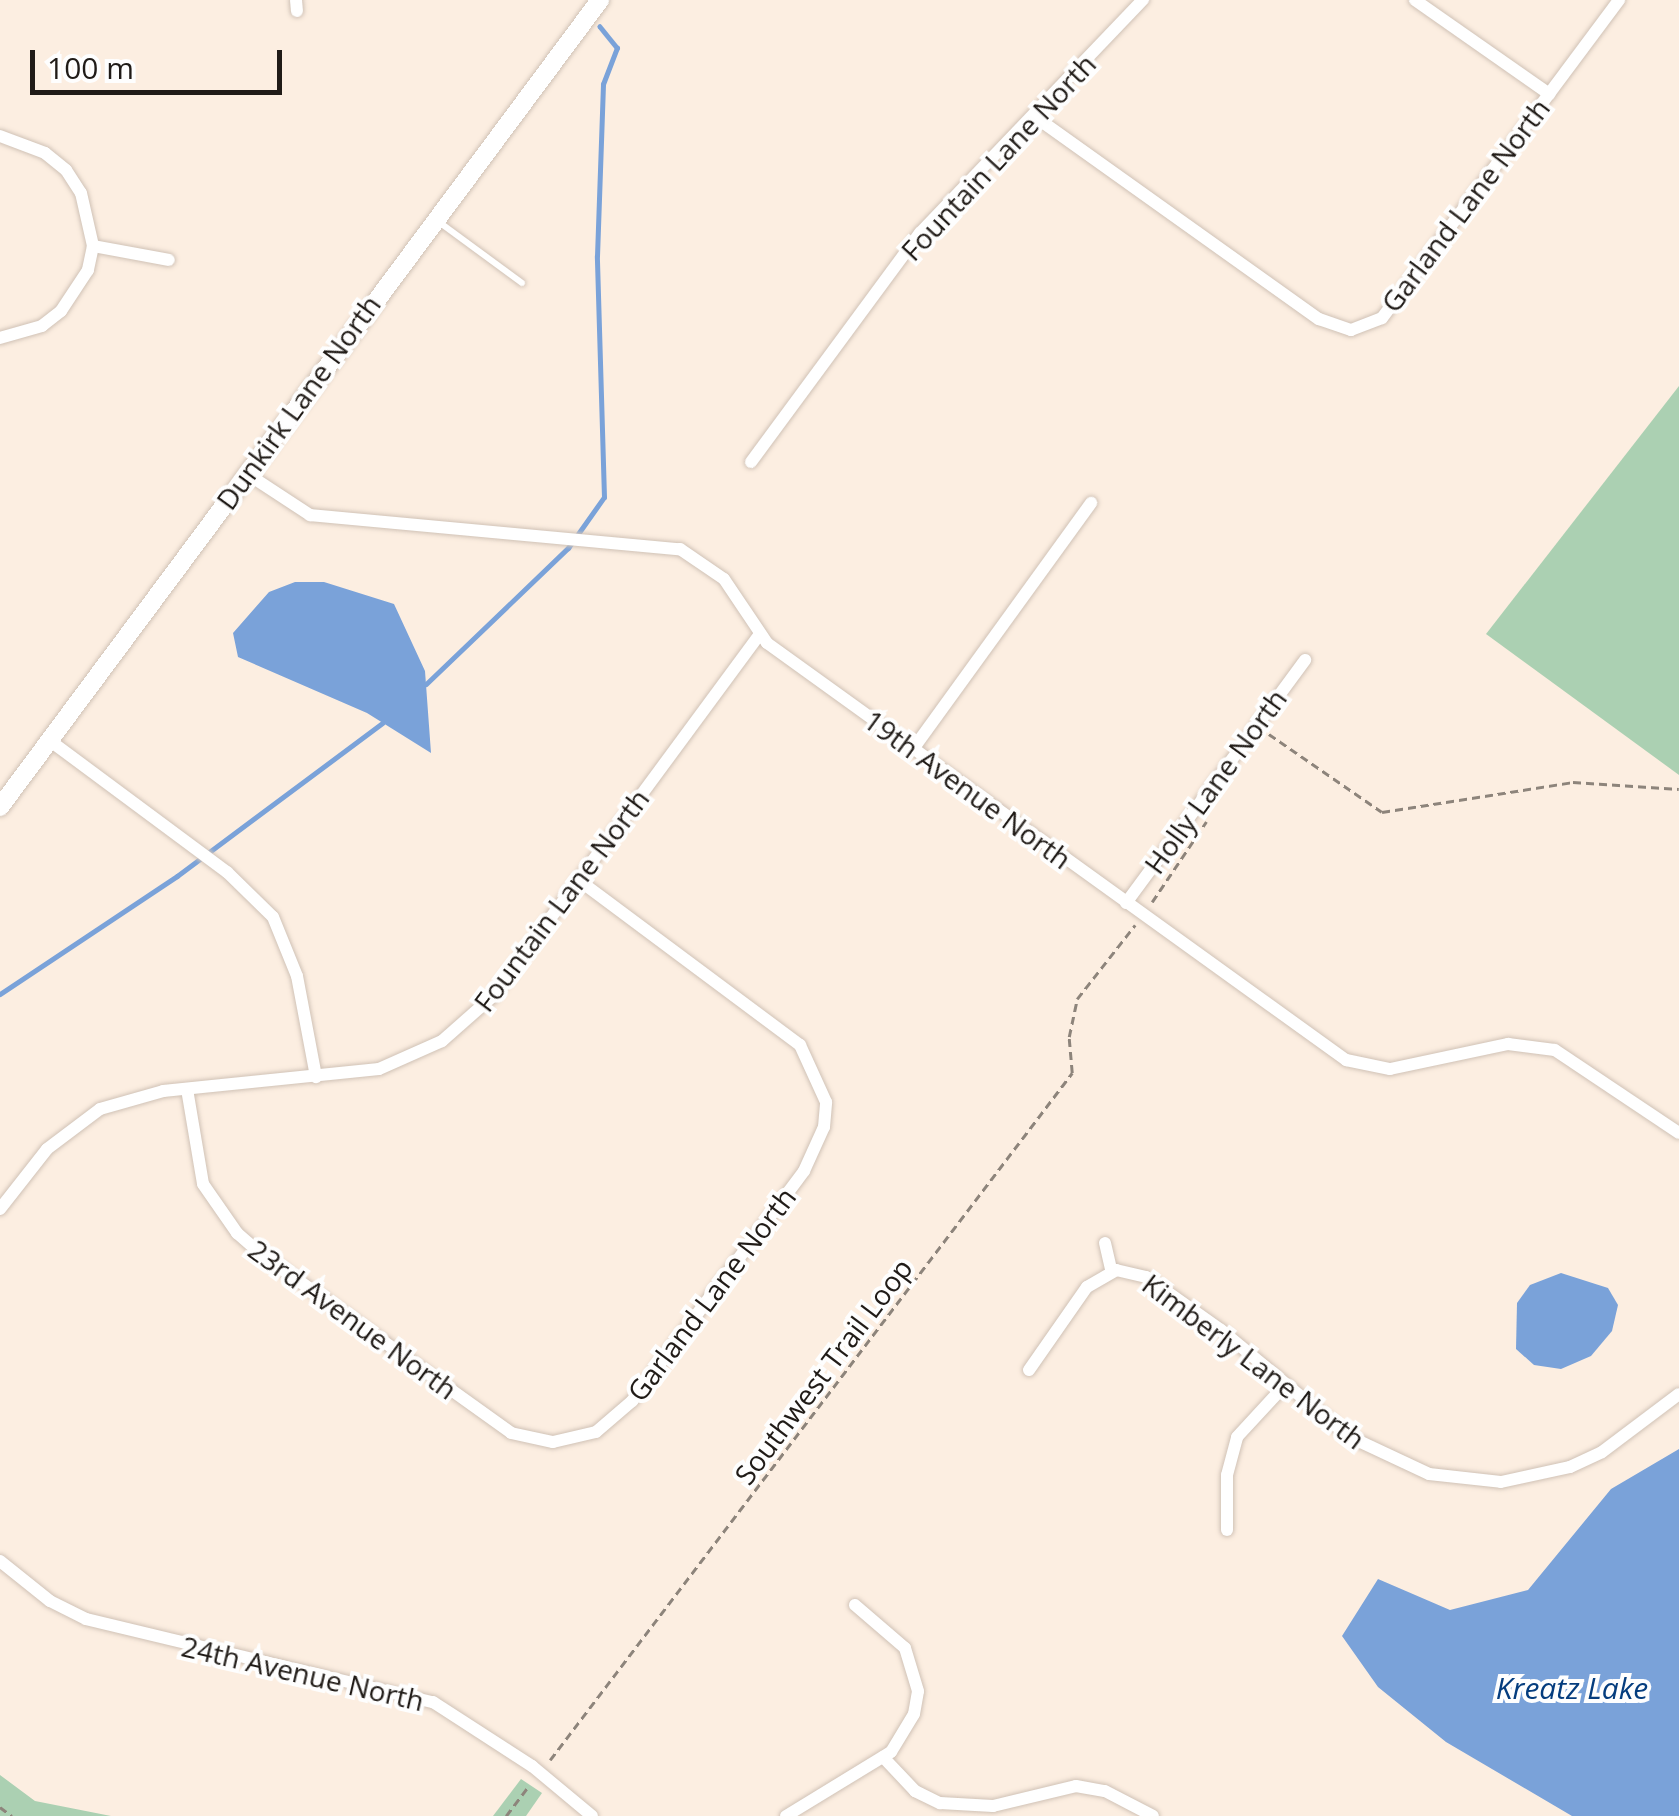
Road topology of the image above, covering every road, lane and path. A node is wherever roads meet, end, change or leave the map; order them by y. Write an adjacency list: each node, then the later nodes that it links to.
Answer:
1 (600, 0): 8 (street, Dunkirk Lane North)
2 (1143, 0): 6 (street, Fountain Lane North)
3 (1416, 0): 5 (street)
4 (1619, 0): 5 (street, Garland Lane North)
5 (1549, 94): 6 (street, Garland Lane North)
6 (1034, 116): 13 (street, Fountain Lane North)
7 (0, 136): 9 (street)
8 (434, 218): 11 (lane); 14 (street, Dunkirk Lane North)
9 (93, 246): 10 (street); 12 (street)
10 (169, 260)
11 (522, 283)
12 (0, 338)
13 (751, 462)
14 (246, 473): 16 (street, 19th Avenue North); 18 (street, Dunkirk Lane North)
15 (1090, 503): 20 (street)
16 (760, 634): 20 (street, 19th Avenue North); 24 (street, Fountain Lane North)
17 (1306, 660): 25 (street, Holly Lane North)
18 (49, 740): 22 (street, Dunkirk Lane North); 28 (street)
19 (1260, 747): 21 (path)
20 (912, 750): 25 (street, 19th Avenue North)
21 (1679, 789)
22 (0, 807)
23 (1209, 818): 26 (path)
24 (579, 880): 28 (street, Fountain Lane North); 37 (street, Garland Lane North)
25 (1126, 903): 30 (street, 19th Avenue North)
26 (1149, 907)
27 (1129, 932): 42 (path, Southwest Trail Loop)
28 (316, 1077): 29 (street, Fountain Lane North)
29 (187, 1090): 31 (street); 37 (street, 23rd Avenue North)
30 (1679, 1133)
31 (0, 1209)
32 (1105, 1243): 33 (street)
33 (1111, 1270): 34 (street, Kimberly Lane North); 35 (street, Kimberly Lane North)
34 (1029, 1370)
35 (1285, 1385): 36 (street, Kimberly Lane North); 38 (street)
36 (1679, 1394)
37 (494, 1423)
38 (1227, 1530)
39 (0, 1561): 42 (street, 24th Avenue North)
40 (855, 1605): 41 (street)
41 (883, 1757): 47 (street); 48 (street)
42 (540, 1772): 45 (path, Southwest Trail Loop); 46 (street, 24th Avenue North)
43 (0, 1807): 44 (path)
44 (12, 1816)
45 (506, 1816)
46 (592, 1816)
47 (786, 1816)
48 (1153, 1816)

